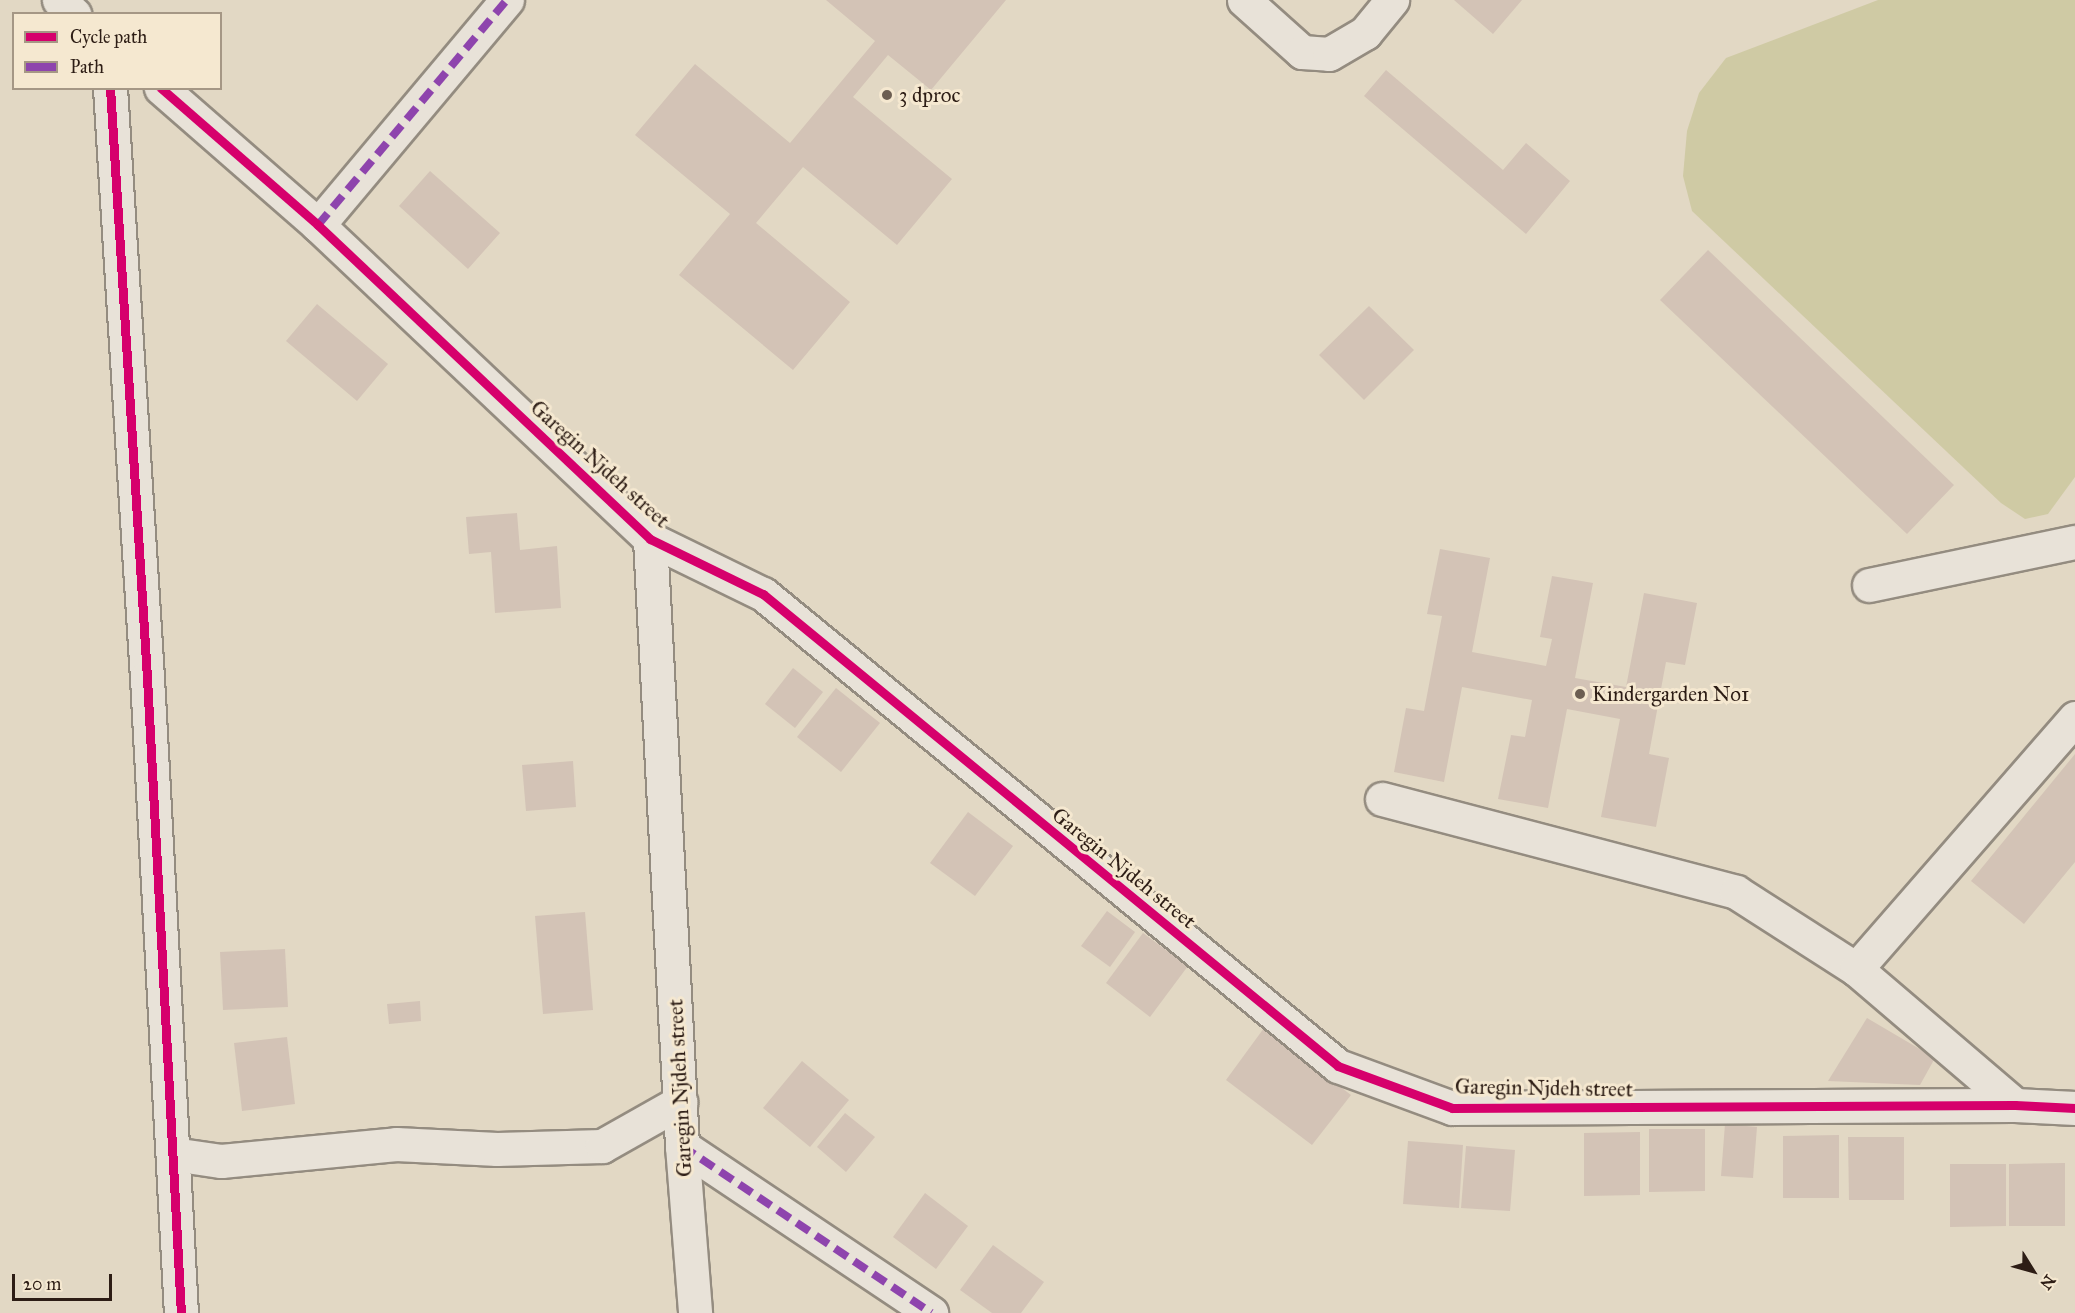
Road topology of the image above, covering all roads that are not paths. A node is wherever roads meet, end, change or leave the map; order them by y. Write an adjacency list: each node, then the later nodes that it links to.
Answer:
1 (59, 0): 5 (street)
2 (507, 0): 8 (street)
3 (1244, 0): 4 (street)
4 (1392, 0)
5 (72, 12)
6 (110, 90): 19 (street)
7 (163, 90): 8 (street, Garegin Njdeh street)
8 (318, 225): 9 (street, Garegin Njdeh street)
9 (651, 539): 15 (street, Garegin Njdeh street); 16 (street, Garegin Njdeh street)
10 (2075, 542): 11 (street)
11 (1869, 585)
12 (2075, 718): 14 (street)
13 (1382, 799): 14 (street)
14 (1856, 969): 16 (street)
15 (680, 1102): 18 (street, Garegin Njdeh street); 19 (street)
16 (2015, 1105): 17 (street, Garegin Njdeh street)
17 (2075, 1108)
18 (682, 1146): 21 (street, Garegin Njdeh street); 22 (street)
19 (173, 1154): 20 (street)
20 (182, 1313)
21 (695, 1313)
22 (931, 1313)

